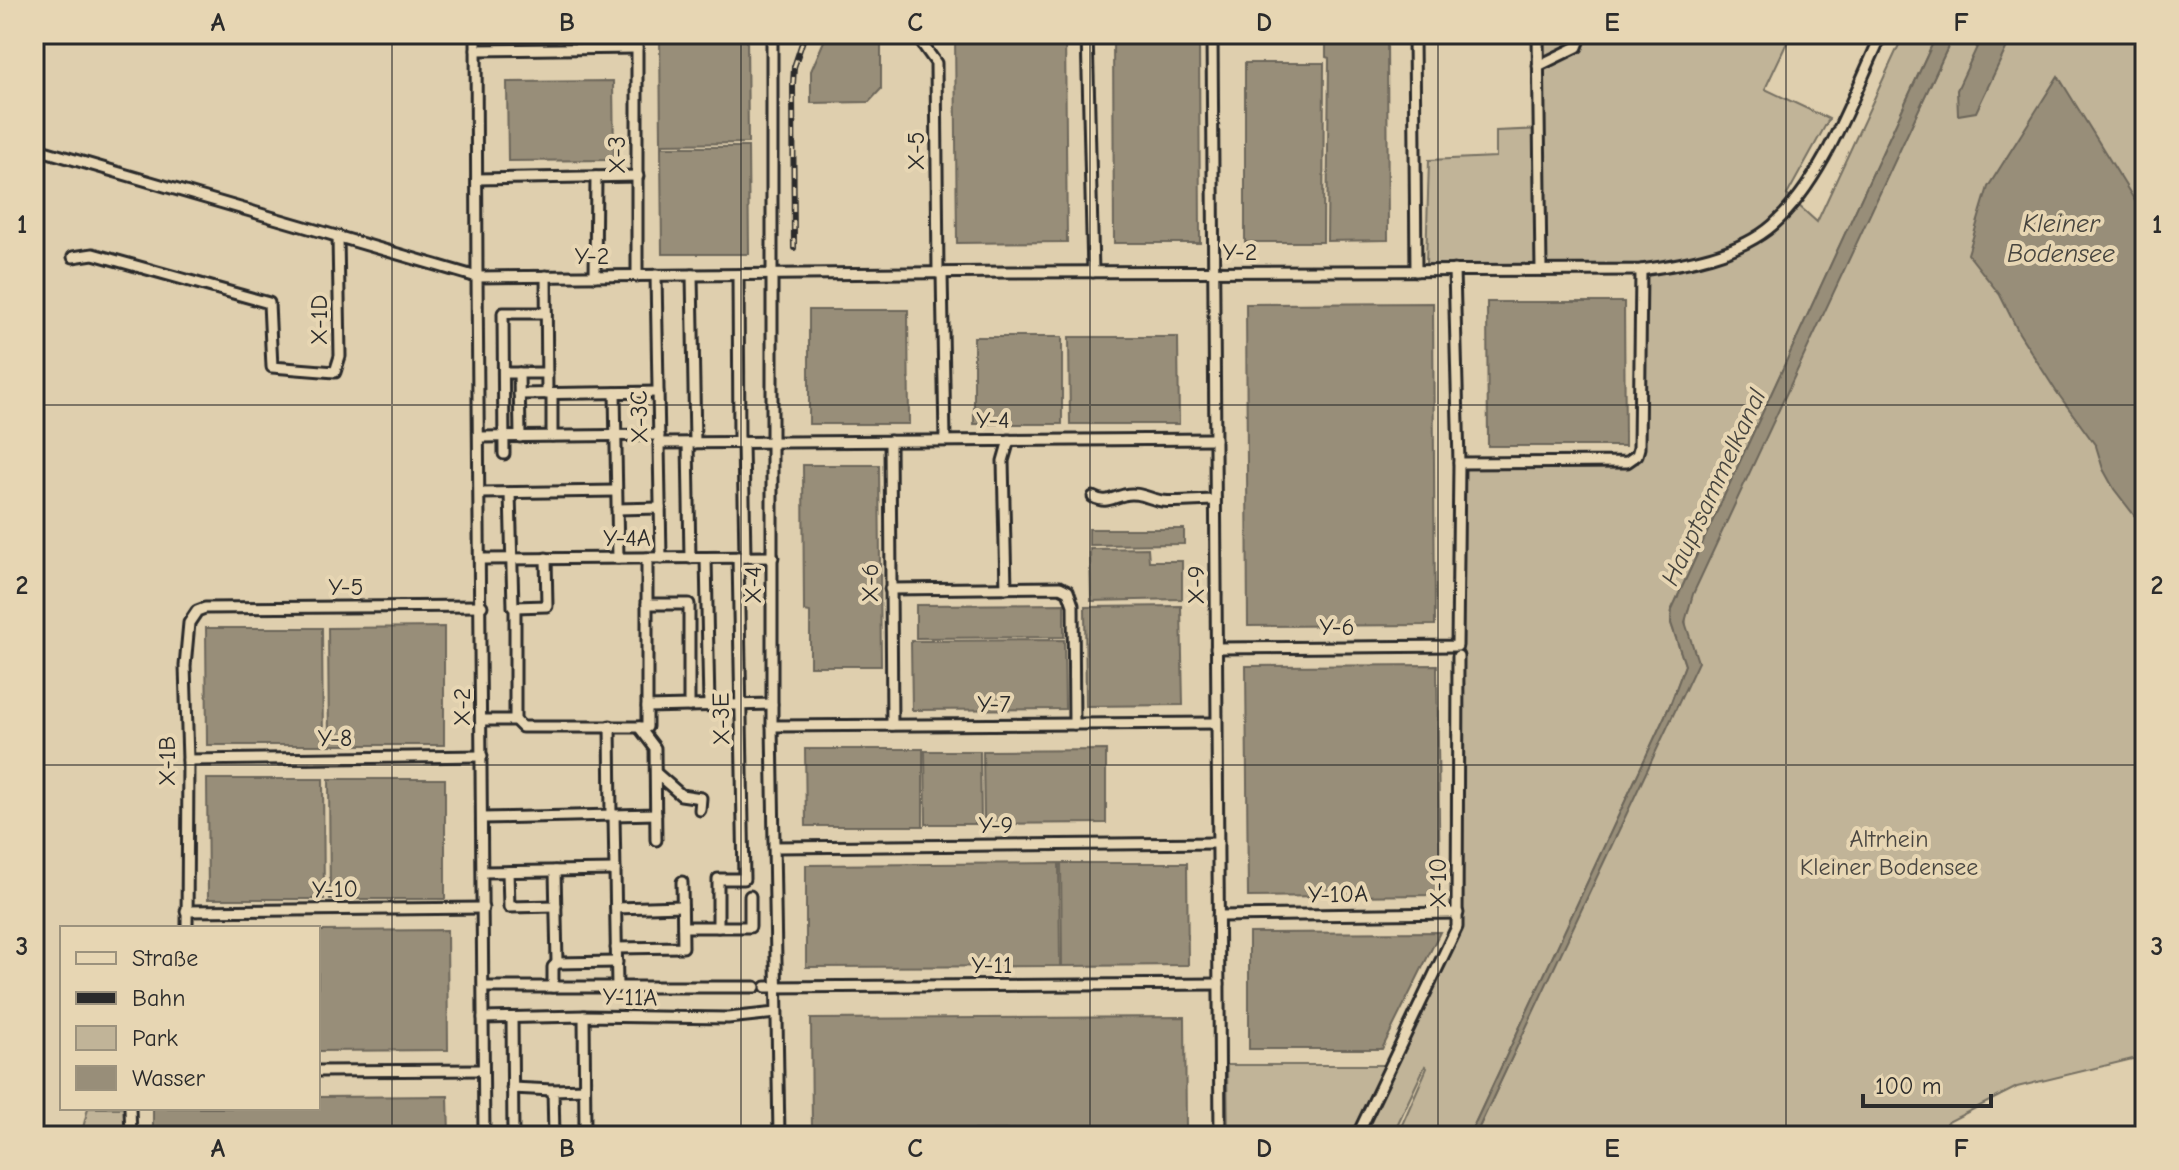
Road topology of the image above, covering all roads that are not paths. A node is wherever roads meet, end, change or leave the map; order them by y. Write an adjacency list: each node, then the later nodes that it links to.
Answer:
1 (476, 34): 12 (street, X-2)
2 (637, 34): 11 (street, X-3)
3 (772, 34): 30 (street, X-4)
4 (920, 34): 26 (street, X-5)
5 (1087, 34): 24 (street)
6 (1212, 34): 25 (street, X-9)
7 (1414, 34): 23 (street)
8 (1538, 34): 13 (street)
9 (1582, 34): 13 (street)
10 (1882, 34): 22 (street, Y-2)
11 (637, 48): 12 (street); 15 (street, X-3)
12 (476, 50): 17 (street, X-2)
13 (1538, 66): 21 (street)
14 (34, 148): 18 (street)
15 (638, 176): 16 (street); 33 (street, X-3)
16 (596, 177): 17 (street); 32 (street)
17 (477, 179): 34 (street, X-2)
18 (338, 236): 19 (street, X-1D); 34 (street)
19 (73, 257)
20 (1454, 270): 21 (street, Y-2); 23 (street, Y-2); 57 (street, X-10)
21 (1541, 270): 22 (street, Y-2)
22 (1641, 270): 57 (street)
23 (1416, 271): 25 (street, Y-2)
24 (1093, 272): 25 (street, Y-2); 26 (street, Y-2)
25 (1214, 272): 49 (street, X-9)
26 (940, 273): 30 (street, Y-2); 50 (street, X-5)
27 (656, 275): 28 (street, Y-2); 33 (street, Y-2); 39 (street, X-3C)
28 (692, 275): 29 (street, Y-2); 55 (street)
29 (738, 275): 30 (street, Y-2); 53 (street, X-3E)
30 (773, 275): 54 (street, X-4)
31 (546, 276): 32 (street, Y-2); 34 (street, Y-2); 35 (street)
32 (595, 276): 33 (street, Y-2)
33 (637, 276)
34 (477, 277): 45 (street, X-2)
35 (546, 313): 36 (street); 38 (street)
36 (504, 373): 37 (street); 46 (street)
37 (519, 373): 38 (street); 41 (street)
38 (547, 373): 42 (street)
39 (658, 392): 40 (street); 48 (street, X-3C)
40 (615, 393): 42 (street); 43 (street)
41 (519, 394): 42 (street); 47 (street)
42 (550, 394): 44 (street)
43 (616, 435): 44 (street); 48 (street); 58 (street)
44 (552, 436): 47 (street)
45 (480, 437): 46 (street); 59 (street, X-2)
46 (505, 437): 47 (street); 56 (street)
47 (520, 437)
48 (659, 439): 55 (street); 63 (street, X-3C)
49 (1215, 439): 51 (street, Y-4); 62 (street, X-9)
50 (945, 440): 51 (street, Y-4); 52 (street, Y-4)
51 (1009, 440): 75 (street)
52 (890, 441): 54 (street, Y-4); 76 (street, X-6)
53 (741, 442): 54 (street); 55 (street); 65 (street, X-3E)
54 (772, 442): 66 (street, X-4)
55 (692, 443): 71 (street)
56 (504, 454)
57 (1459, 463): 82 (street, X-10)
58 (616, 491): 60 (street); 64 (street)
59 (480, 493): 60 (street); 73 (street, X-2)
60 (510, 493): 74 (street)
61 (1093, 497): 62 (street)
62 (1215, 500): 81 (street, X-9)
63 (660, 508): 64 (street); 70 (street, X-3C)
64 (617, 509): 68 (street)
65 (741, 557): 66 (street, Y-4A); 72 (street, Y-4A); 84 (street, X-3E)
66 (773, 557): 83 (street, X-4)
67 (546, 558): 68 (street, Y-4A); 74 (street, Y-4A); 79 (street)
68 (618, 558): 69 (street, Y-4A)
69 (647, 558): 70 (street, Y-4A); 77 (street)
70 (661, 558): 71 (street, Y-4A)
71 (690, 558): 72 (street, Y-4A)
72 (706, 558): 86 (street)
73 (481, 559): 74 (street, Y-4A); 78 (street, X-2)
74 (512, 559): 79 (street)
75 (1006, 588): 76 (street); 91 (street)
76 (890, 589): 92 (street, X-6)
77 (647, 604): 85 (street); 87 (street)
78 (482, 606): 80 (street, Y-5); 88 (street, X-2)
79 (515, 607): 89 (street)
80 (210, 608): 97 (street, X-1B)
81 (1216, 648): 82 (street, Y-6); 90 (street, X-9)
82 (1458, 651): 117 (street, X-10)
83 (772, 704): 84 (street); 94 (street, X-4)
84 (741, 705): 86 (street); 121 (street, X-3E)
85 (689, 706): 86 (street); 87 (street)
86 (709, 706)
87 (647, 707): 95 (street)
88 (481, 720): 89 (street); 96 (street, X-2)
89 (515, 720): 93 (street)
90 (1216, 723): 91 (street, Y-7); 104 (street, X-9)
91 (1074, 724): 92 (street, Y-7)
92 (892, 725): 94 (street, Y-7)
93 (610, 726): 95 (street); 101 (street)
94 (772, 726): 105 (street, X-4)
95 (643, 727): 98 (street)
96 (482, 756): 97 (street, Y-8); 102 (street, X-2)
97 (188, 760): 116 (street, X-1B)
98 (657, 774): 99 (street); 100 (street)
99 (700, 810)
100 (656, 814): 101 (street); 103 (street)
101 (612, 815): 102 (street); 106 (street)
102 (483, 818): 108 (street, X-2)
103 (656, 840)
104 (1218, 843): 105 (street, Y-9); 118 (street, X-9)
105 (774, 847): 129 (street, X-4)
106 (615, 870): 107 (street); 115 (street)
107 (555, 871): 109 (street); 112 (street)
108 (483, 872): 109 (street); 114 (street, X-2)
109 (508, 872): 112 (street)
110 (682, 882): 113 (street)
111 (750, 896): 121 (street)
112 (556, 906): 124 (street)
113 (682, 906): 115 (street); 120 (street)
114 (483, 908): 116 (street, Y-10); 126 (street, X-2)
115 (616, 908): 122 (street)
116 (186, 911): 119 (street, X-1B)
117 (1458, 913): 118 (street, Y-10A); 147 (street, X-10)
118 (1218, 916): 125 (street, X-9)
119 (187, 926)
120 (683, 927): 121 (street); 122 (street)
121 (718, 927)
122 (616, 948): 123 (street)
123 (617, 962): 124 (street); 128 (street)
124 (557, 963): 127 (street)
125 (1219, 984): 129 (street, Y-11); 146 (street, X-9)
126 (484, 987): 127 (street, Y-11); 132 (street, X-2)
127 (553, 987): 128 (street, Y-11)
128 (617, 987): 129 (street, Y-11)
129 (766, 987): 130 (street, X-4)
130 (776, 1013): 131 (street, Y-11A); 145 (street, X-4)
131 (584, 1016): 133 (street, Y-11A); 137 (street)
132 (483, 1018): 133 (street, Y-11A); 134 (street, X-2)
133 (512, 1018): 136 (street)
134 (483, 1070): 135 (street); 141 (street, X-2)
135 (320, 1071)
136 (512, 1088): 138 (street); 142 (street)
137 (584, 1089): 138 (street); 144 (street)
138 (553, 1090): 143 (street)
139 (130, 1110): 140 (street)
140 (131, 1136)
141 (484, 1136)
142 (513, 1136)
143 (554, 1136)
144 (582, 1136)
145 (779, 1136)
146 (1220, 1136)
147 (1357, 1136)

